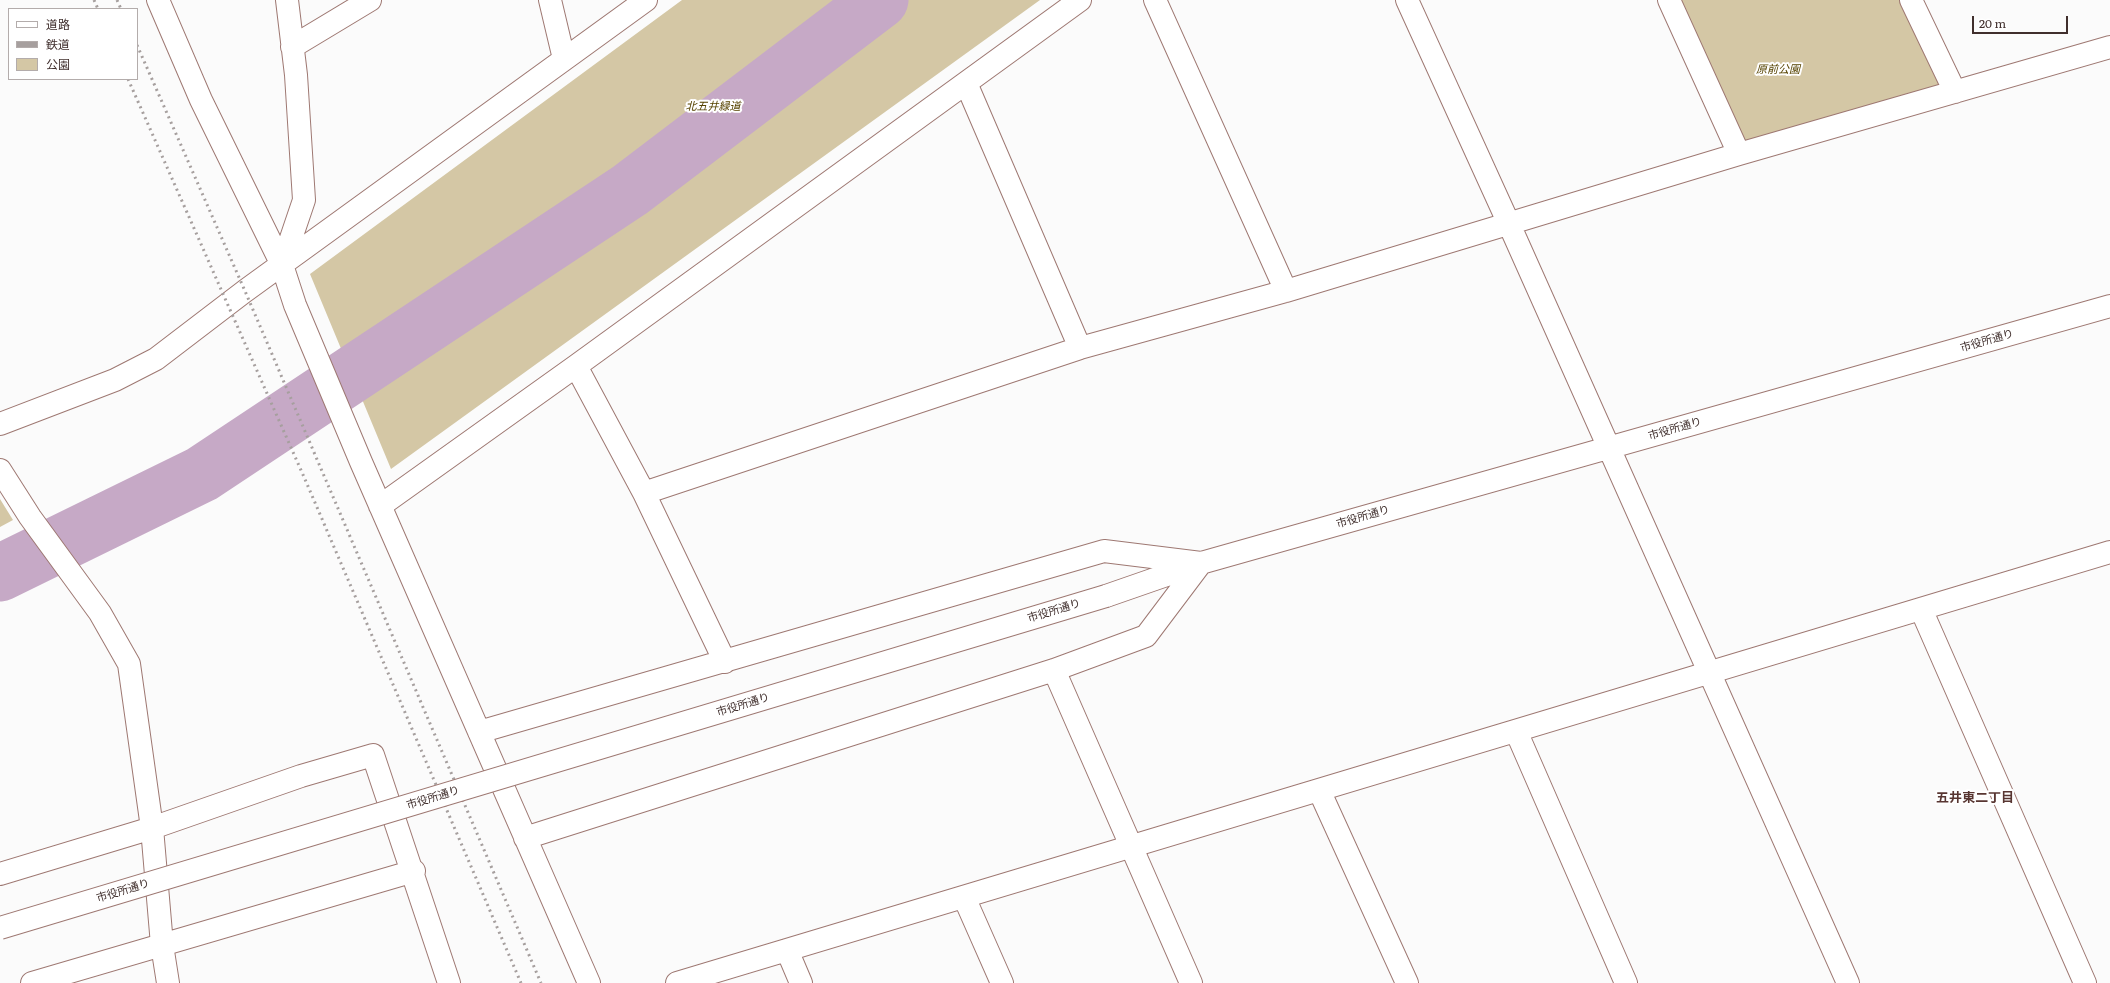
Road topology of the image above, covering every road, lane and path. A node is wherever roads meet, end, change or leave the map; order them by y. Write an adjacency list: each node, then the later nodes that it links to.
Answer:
1 (158, 0): 18 (street)
2 (286, 0): 11 (street)
3 (370, 0): 11 (street)
4 (550, 0): 13 (street)
5 (646, 0): 13 (street)
6 (1080, 0): 14 (street)
7 (1155, 0): 19 (street)
8 (1407, 0): 17 (street)
9 (1669, 0): 16 (street)
10 (1911, 0): 15 (street)
11 (292, 47): 18 (street)
12 (2110, 47): 15 (street)
13 (564, 60): 18 (street)
14 (966, 83): 21 (street); 22 (street)
15 (1955, 92): 16 (street)
16 (1739, 154): 17 (street)
17 (1509, 224): 19 (street); 24 (street)
18 (282, 266): 23 (street); 27 (street)
19 (1286, 291): 21 (street)
20 (2110, 306): 24 (street, 市役所通り)
21 (1080, 348): 26 (street)
22 (576, 366): 26 (street); 27 (street)
23 (0, 424)
24 (1609, 448): 29 (street, 市役所通り); 33 (street)
25 (0, 470): 37 (street)
26 (644, 492): 31 (street)
27 (380, 506): 35 (street)
28 (2110, 552): 30 (street)
29 (1201, 563): 31 (street); 32 (street); 43 (street, 市役所通り, bridge)
30 (1921, 609): 33 (street); 57 (street)
31 (724, 662): 35 (street)
32 (1054, 670): 38 (street); 39 (street)
33 (1709, 672): 34 (street); 56 (street)
34 (1516, 731): 36 (street); 55 (street)
35 (479, 732): 38 (street)
36 (1319, 790): 39 (street); 54 (street)
37 (152, 828): 40 (street); 41 (street); 44 (street)
38 (525, 838): 49 (street)
39 (1131, 847): 42 (street); 53 (street)
40 (414, 871): 44 (street); 48 (street)
41 (0, 874)
42 (964, 897): 45 (street); 52 (street)
43 (0, 928)
44 (162, 945): 46 (street); 47 (street)
45 (787, 950): 50 (street); 51 (street)
46 (32, 983)
47 (168, 983)
48 (450, 983)
49 (589, 983)
50 (677, 983)
51 (801, 983)
52 (1002, 983)
53 (1191, 983)
54 (1407, 983)
55 (1626, 983)
56 (1848, 983)
57 (2085, 983)

